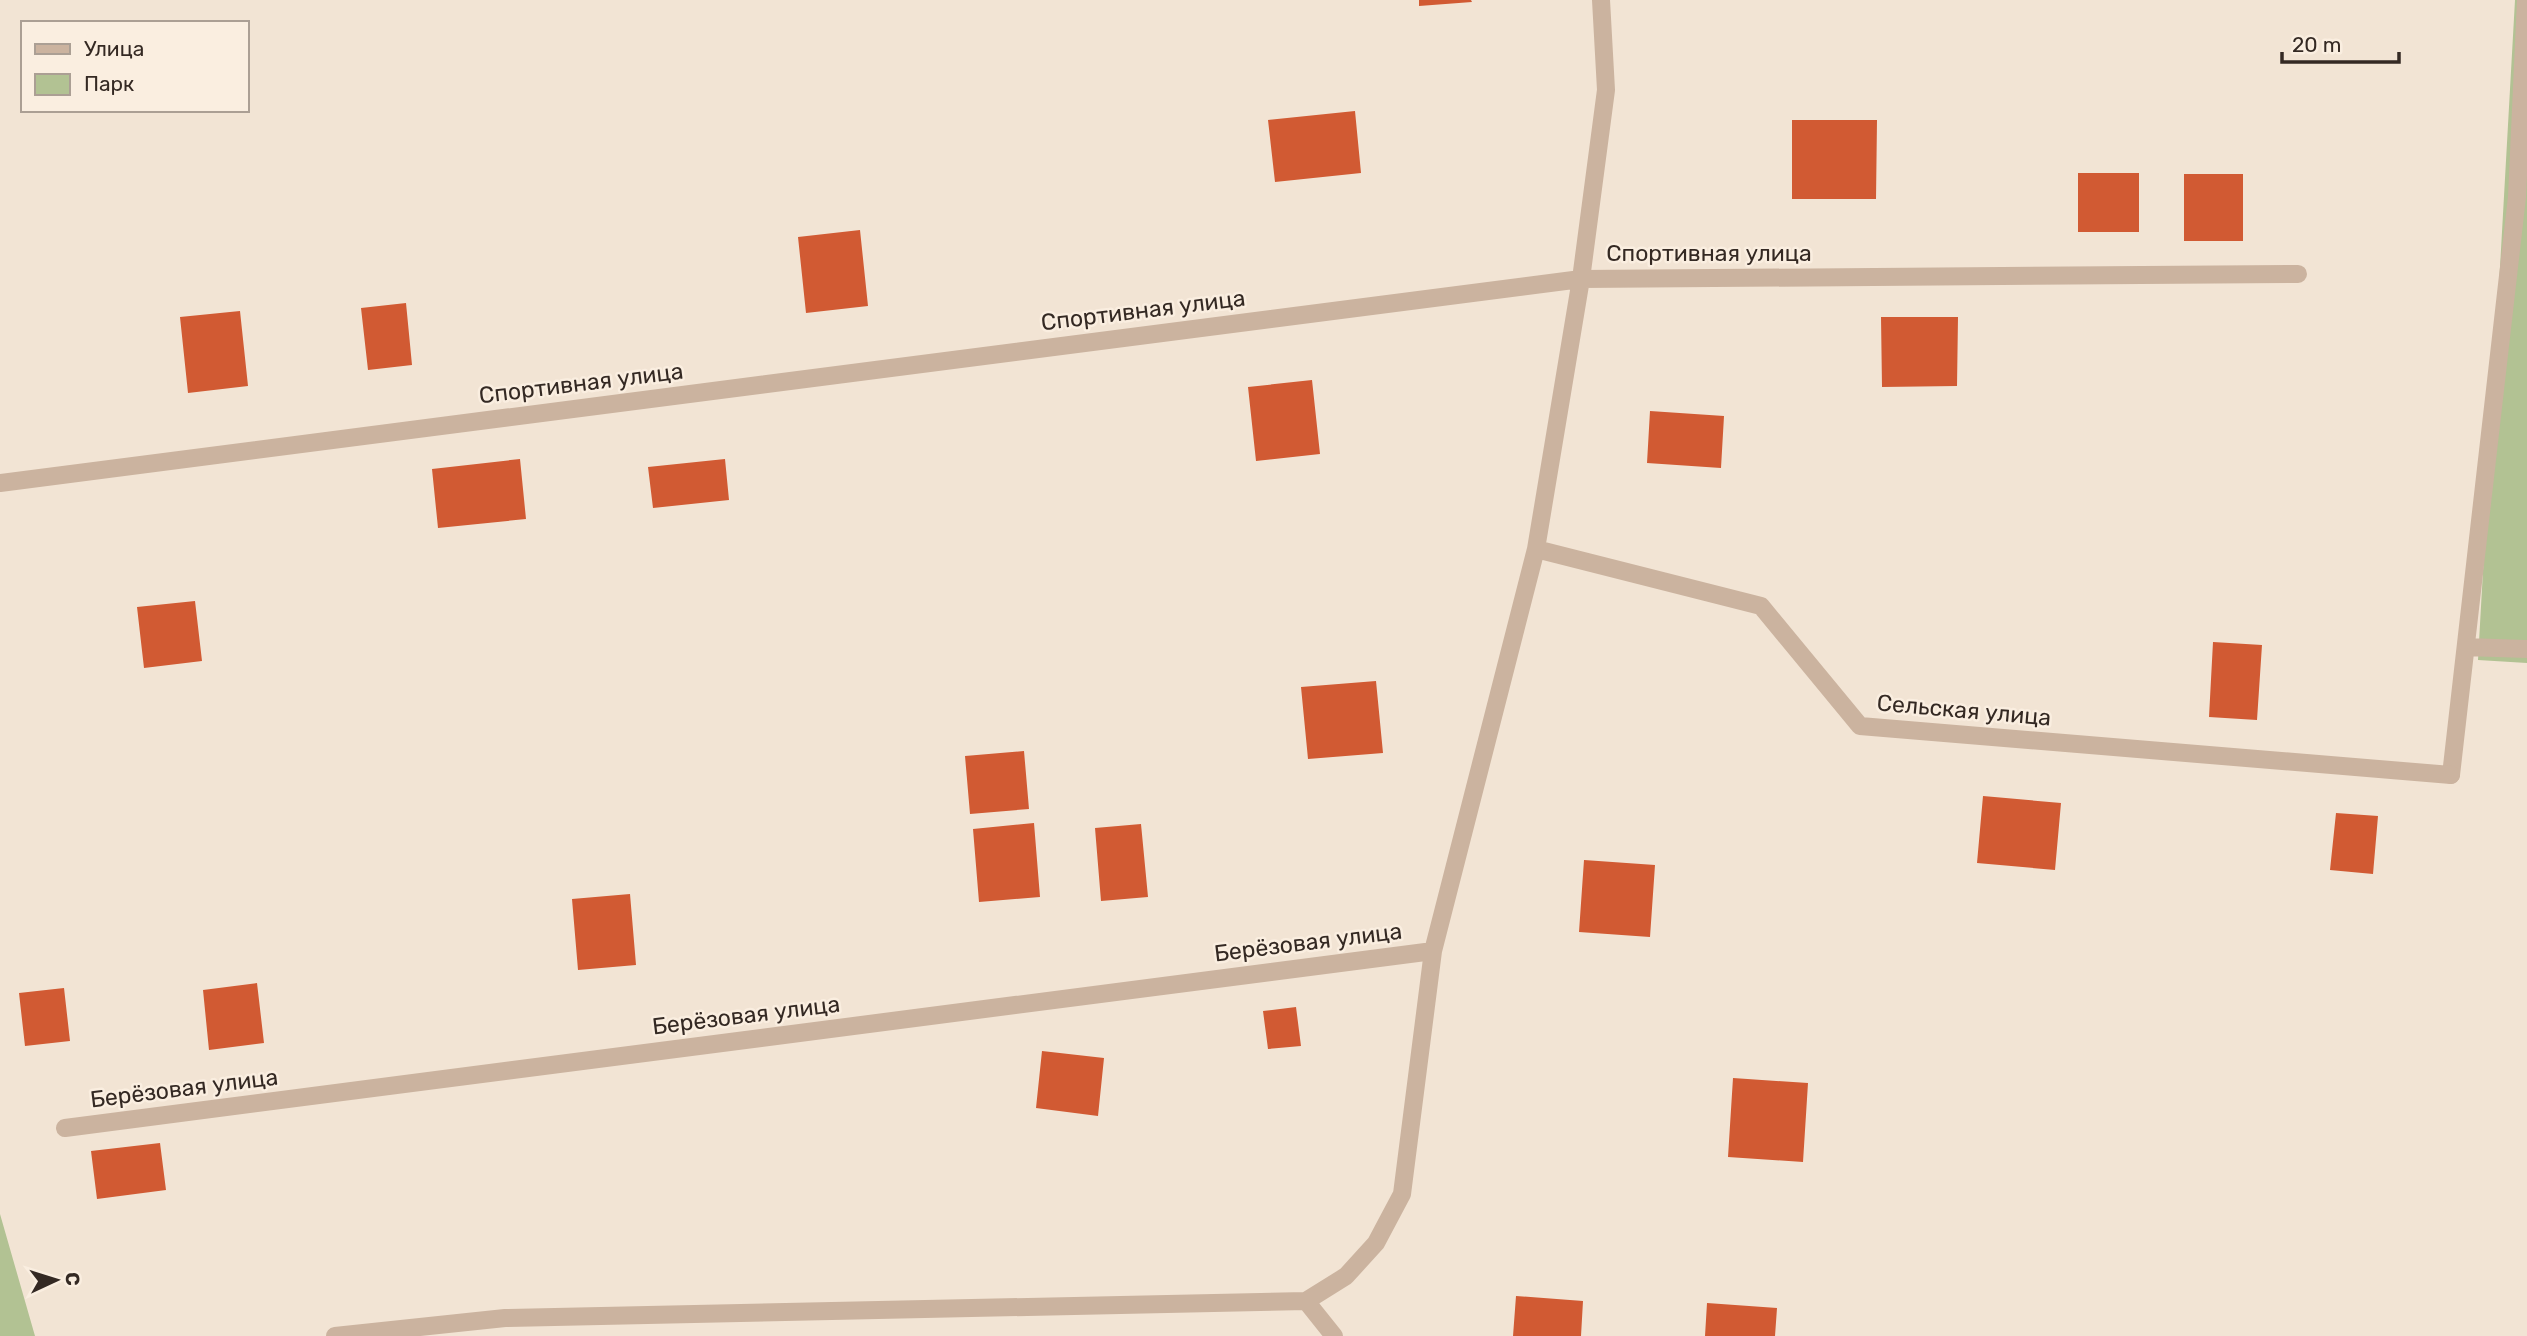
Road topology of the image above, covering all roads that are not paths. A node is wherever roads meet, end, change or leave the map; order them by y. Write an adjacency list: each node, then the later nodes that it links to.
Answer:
1 (1601, 0): 4 (street)
2 (2526, 0): 7 (street)
3 (2298, 274): 4 (street, Спортивная улица)
4 (1581, 279): 5 (street, Спортивная улица); 6 (street)
5 (0, 483)
6 (1536, 549): 7 (street, Сельская улица); 9 (street)
7 (2466, 647): 8 (street)
8 (2527, 649)
9 (1433, 951): 10 (street, Берёзовая улица); 11 (street)
10 (65, 1128)
11 (1306, 1301): 12 (street); 13 (street)
12 (335, 1336)
13 (1334, 1336)

